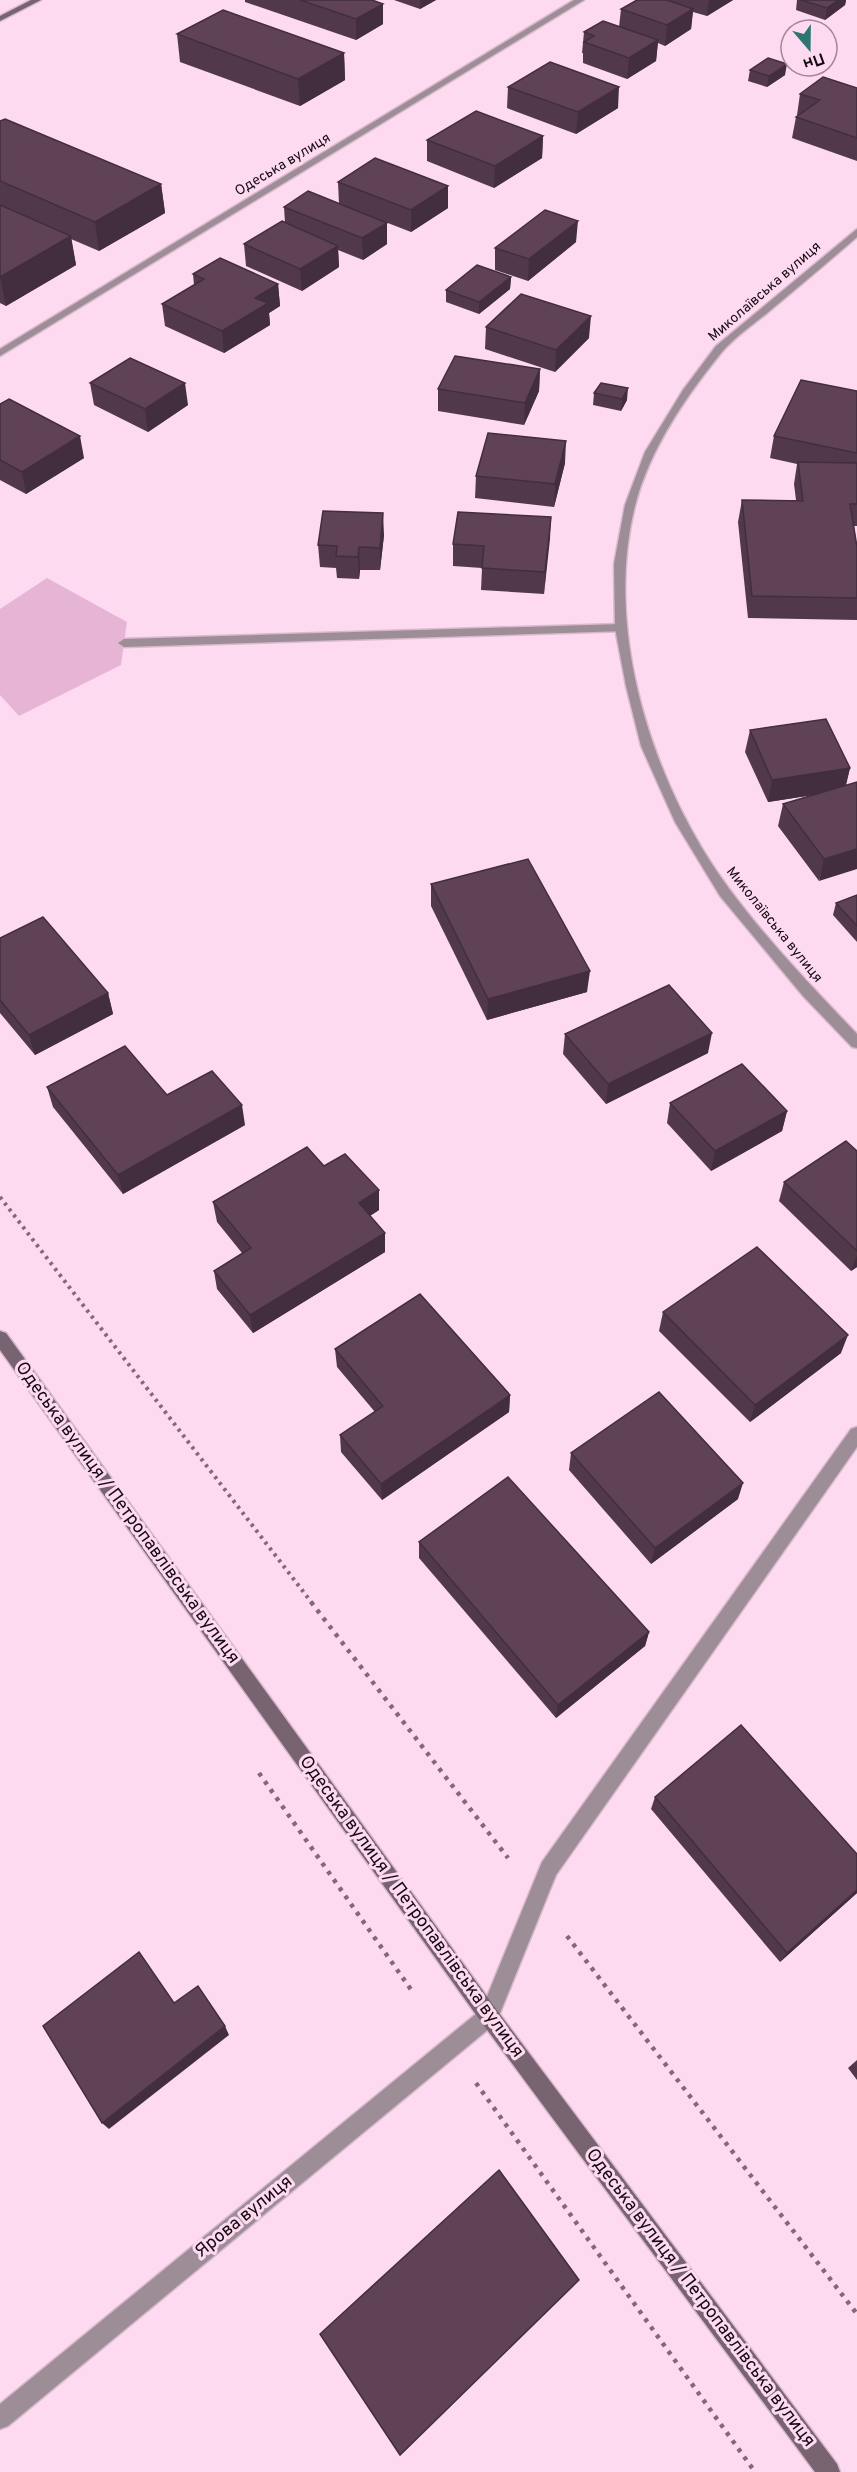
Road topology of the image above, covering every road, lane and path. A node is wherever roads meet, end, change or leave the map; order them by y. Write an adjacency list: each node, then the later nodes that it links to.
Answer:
1 (37, 0): 3 (main road)
2 (580, 0): 5 (street, Одеська вулиця)
3 (0, 19)
4 (857, 232): 6 (street, Миколаївська вулиця)
5 (0, 353)
6 (621, 628): 7 (street); 8 (street, Миколаївська вулиця)
7 (124, 643)
8 (857, 1043)
9 (0, 1197): 12 (path)
10 (0, 1338): 13 (main road, Одеська вулиця / Петропавлівська вулиця)
11 (857, 1434): 12 (street)
12 (538, 1898): 13 (street); 15 (path)
13 (489, 2016): 16 (street, Ярова вулиця); 18 (main road, Одеська вулиця / Петропавлівська вулиця)
14 (474, 2080): 17 (path)
15 (857, 2314)
16 (0, 2418)
17 (755, 2472)
18 (829, 2472)

